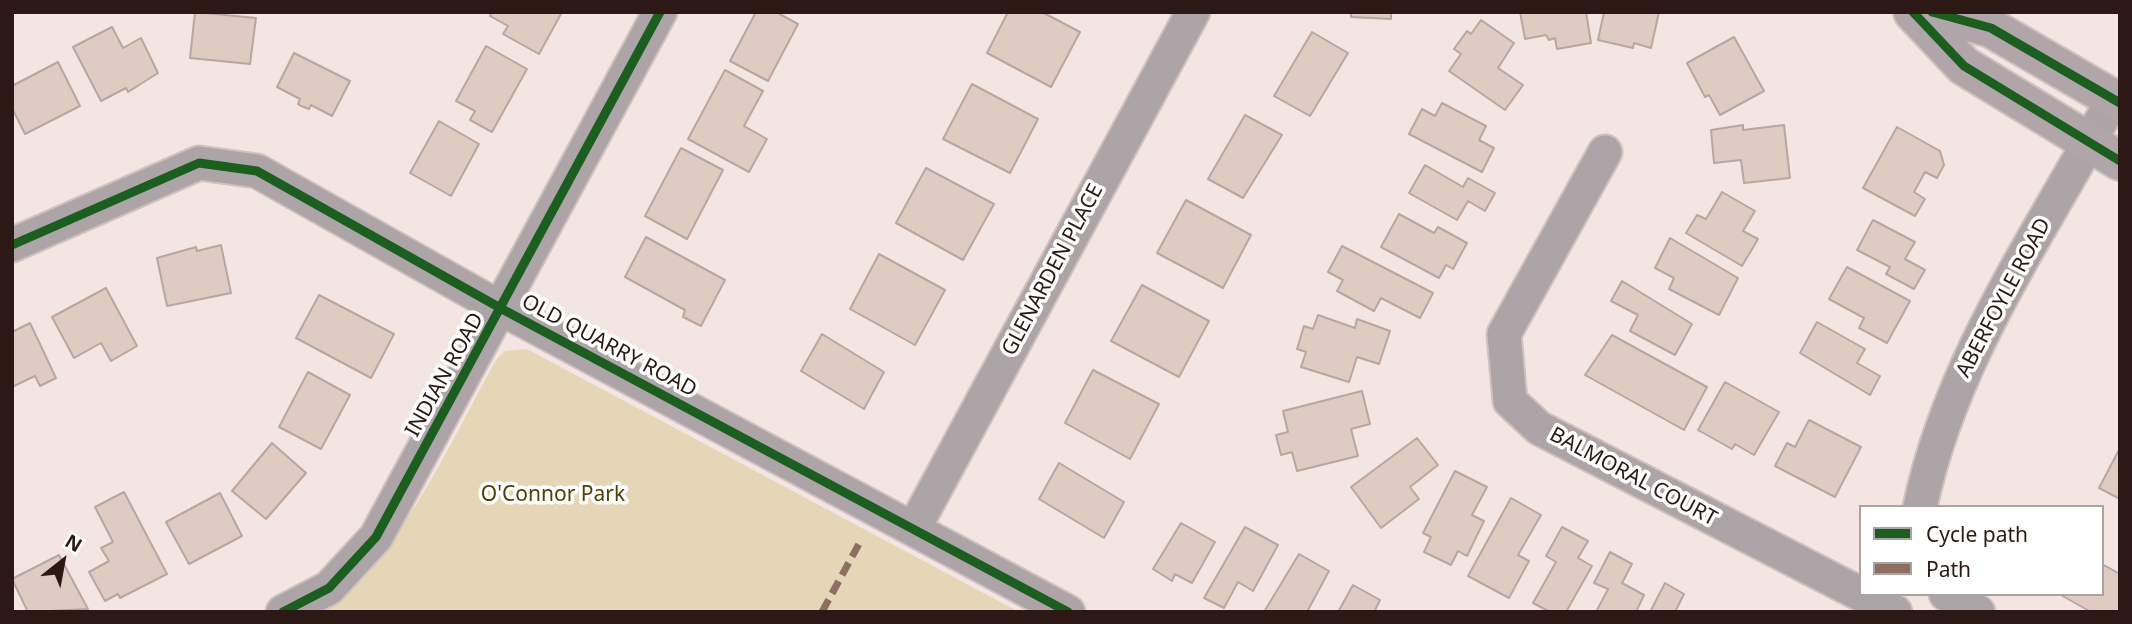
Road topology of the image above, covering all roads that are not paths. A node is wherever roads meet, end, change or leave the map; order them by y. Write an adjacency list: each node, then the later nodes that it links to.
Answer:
1 (660, 12): 9 (street, INDIAN ROAD)
2 (1193, 12): 11 (street, GLENARDEN PLACE)
3 (1913, 12): 7 (main road)
4 (1931, 12): 5 (main road)
5 (2116, 101): 7 (street, ABERFOYLE ROAD)
6 (1605, 152): 12 (street, BALMORAL COURT)
7 (2104, 152): 10 (street, ABERFOYLE ROAD)
8 (12, 245): 9 (street, OLD QUARRY ROAD)
9 (502, 309): 11 (street, OLD QUARRY ROAD); 15 (street, INDIAN ROAD)
10 (1920, 505)
11 (914, 528): 16 (street, OLD QUARRY ROAD)
12 (1859, 593)
13 (1864, 596): 17 (street, BALMORAL COURT)
14 (1950, 596): 18 (street)
15 (283, 612)
16 (1068, 612)
17 (1895, 612)
18 (1978, 612)

